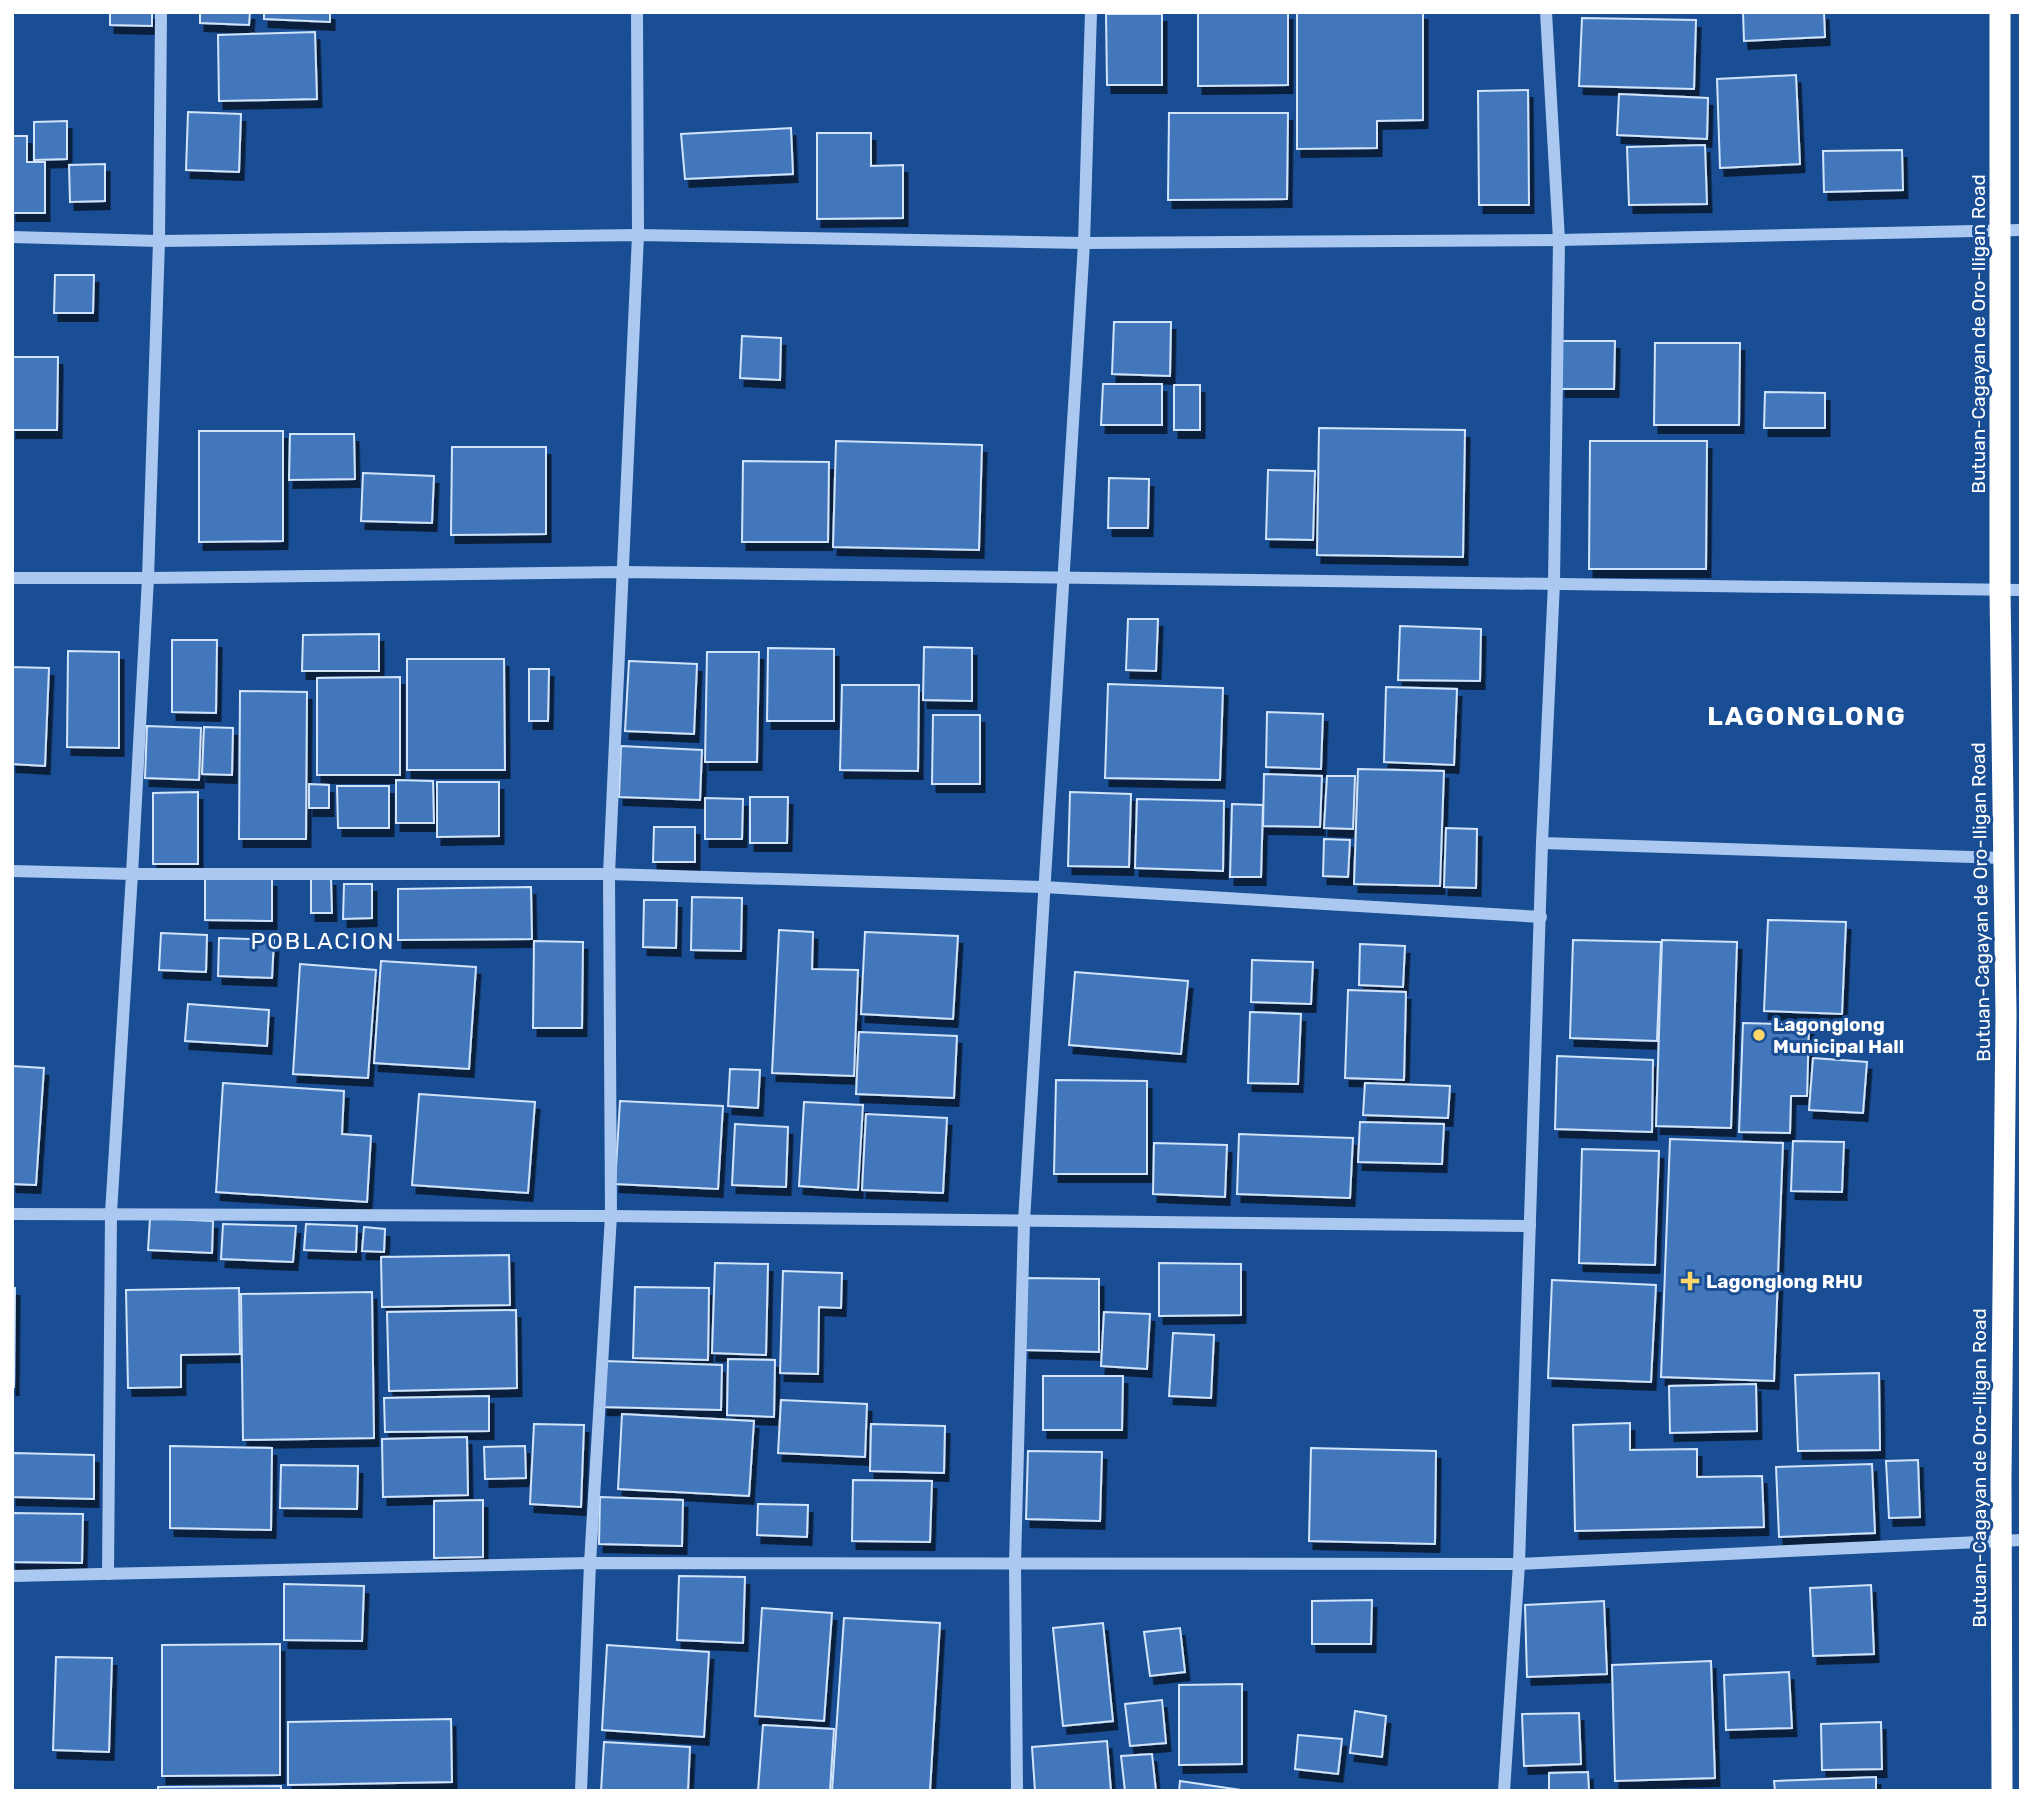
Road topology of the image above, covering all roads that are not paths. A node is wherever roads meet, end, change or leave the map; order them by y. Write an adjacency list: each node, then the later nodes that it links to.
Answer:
1 (161, 12): 10 (street)
2 (637, 12): 7 (street)
3 (1091, 12): 11 (street)
4 (1546, 12): 9 (street)
5 (2000, 12): 6 (highway, Butuan-Cagayan de Oro-Iligan Road)
6 (2011, 230): 9 (street); 17 (highway, Butuan-Cagayan de Oro-Iligan Road)
7 (638, 235): 10 (street); 11 (street); 12 (street)
8 (12, 237): 10 (street)
9 (1559, 240): 11 (street); 16 (street)
10 (159, 241): 15 (street)
11 (1084, 243): 13 (street)
12 (622, 572): 13 (street); 15 (street); 22 (street)
13 (1064, 576): 16 (street); 23 (street)
14 (12, 578): 15 (street)
15 (148, 578): 21 (street)
16 (1554, 583): 17 (street); 18 (street)
17 (2010, 590): 19 (highway, Butuan-Cagayan de Oro-Iligan Road)
18 (1542, 843): 19 (street); 24 (street)
19 (2003, 858): 30 (highway, Butuan-Cagayan de Oro-Iligan Road)
20 (12, 871): 21 (street)
21 (132, 874): 22 (street); 25 (street)
22 (609, 874): 23 (street); 27 (street)
23 (1044, 887): 24 (street); 28 (street)
24 (1541, 917): 29 (street)
25 (111, 1213): 26 (street); 27 (street); 34 (street)
26 (12, 1214)
27 (611, 1216): 28 (street); 31 (street)
28 (1024, 1221): 29 (street); 32 (street)
29 (1530, 1226): 33 (street)
30 (2011, 1540): 33 (street); 39 (highway, Butuan-Cagayan de Oro-Iligan Road)
31 (590, 1563): 32 (street); 34 (street); 36 (street)
32 (1016, 1564): 33 (street); 37 (street)
33 (1519, 1564): 38 (street)
34 (108, 1574): 35 (street)
35 (12, 1576)
36 (581, 1791)
37 (1017, 1791)
38 (1504, 1791)
39 (2003, 1791)

